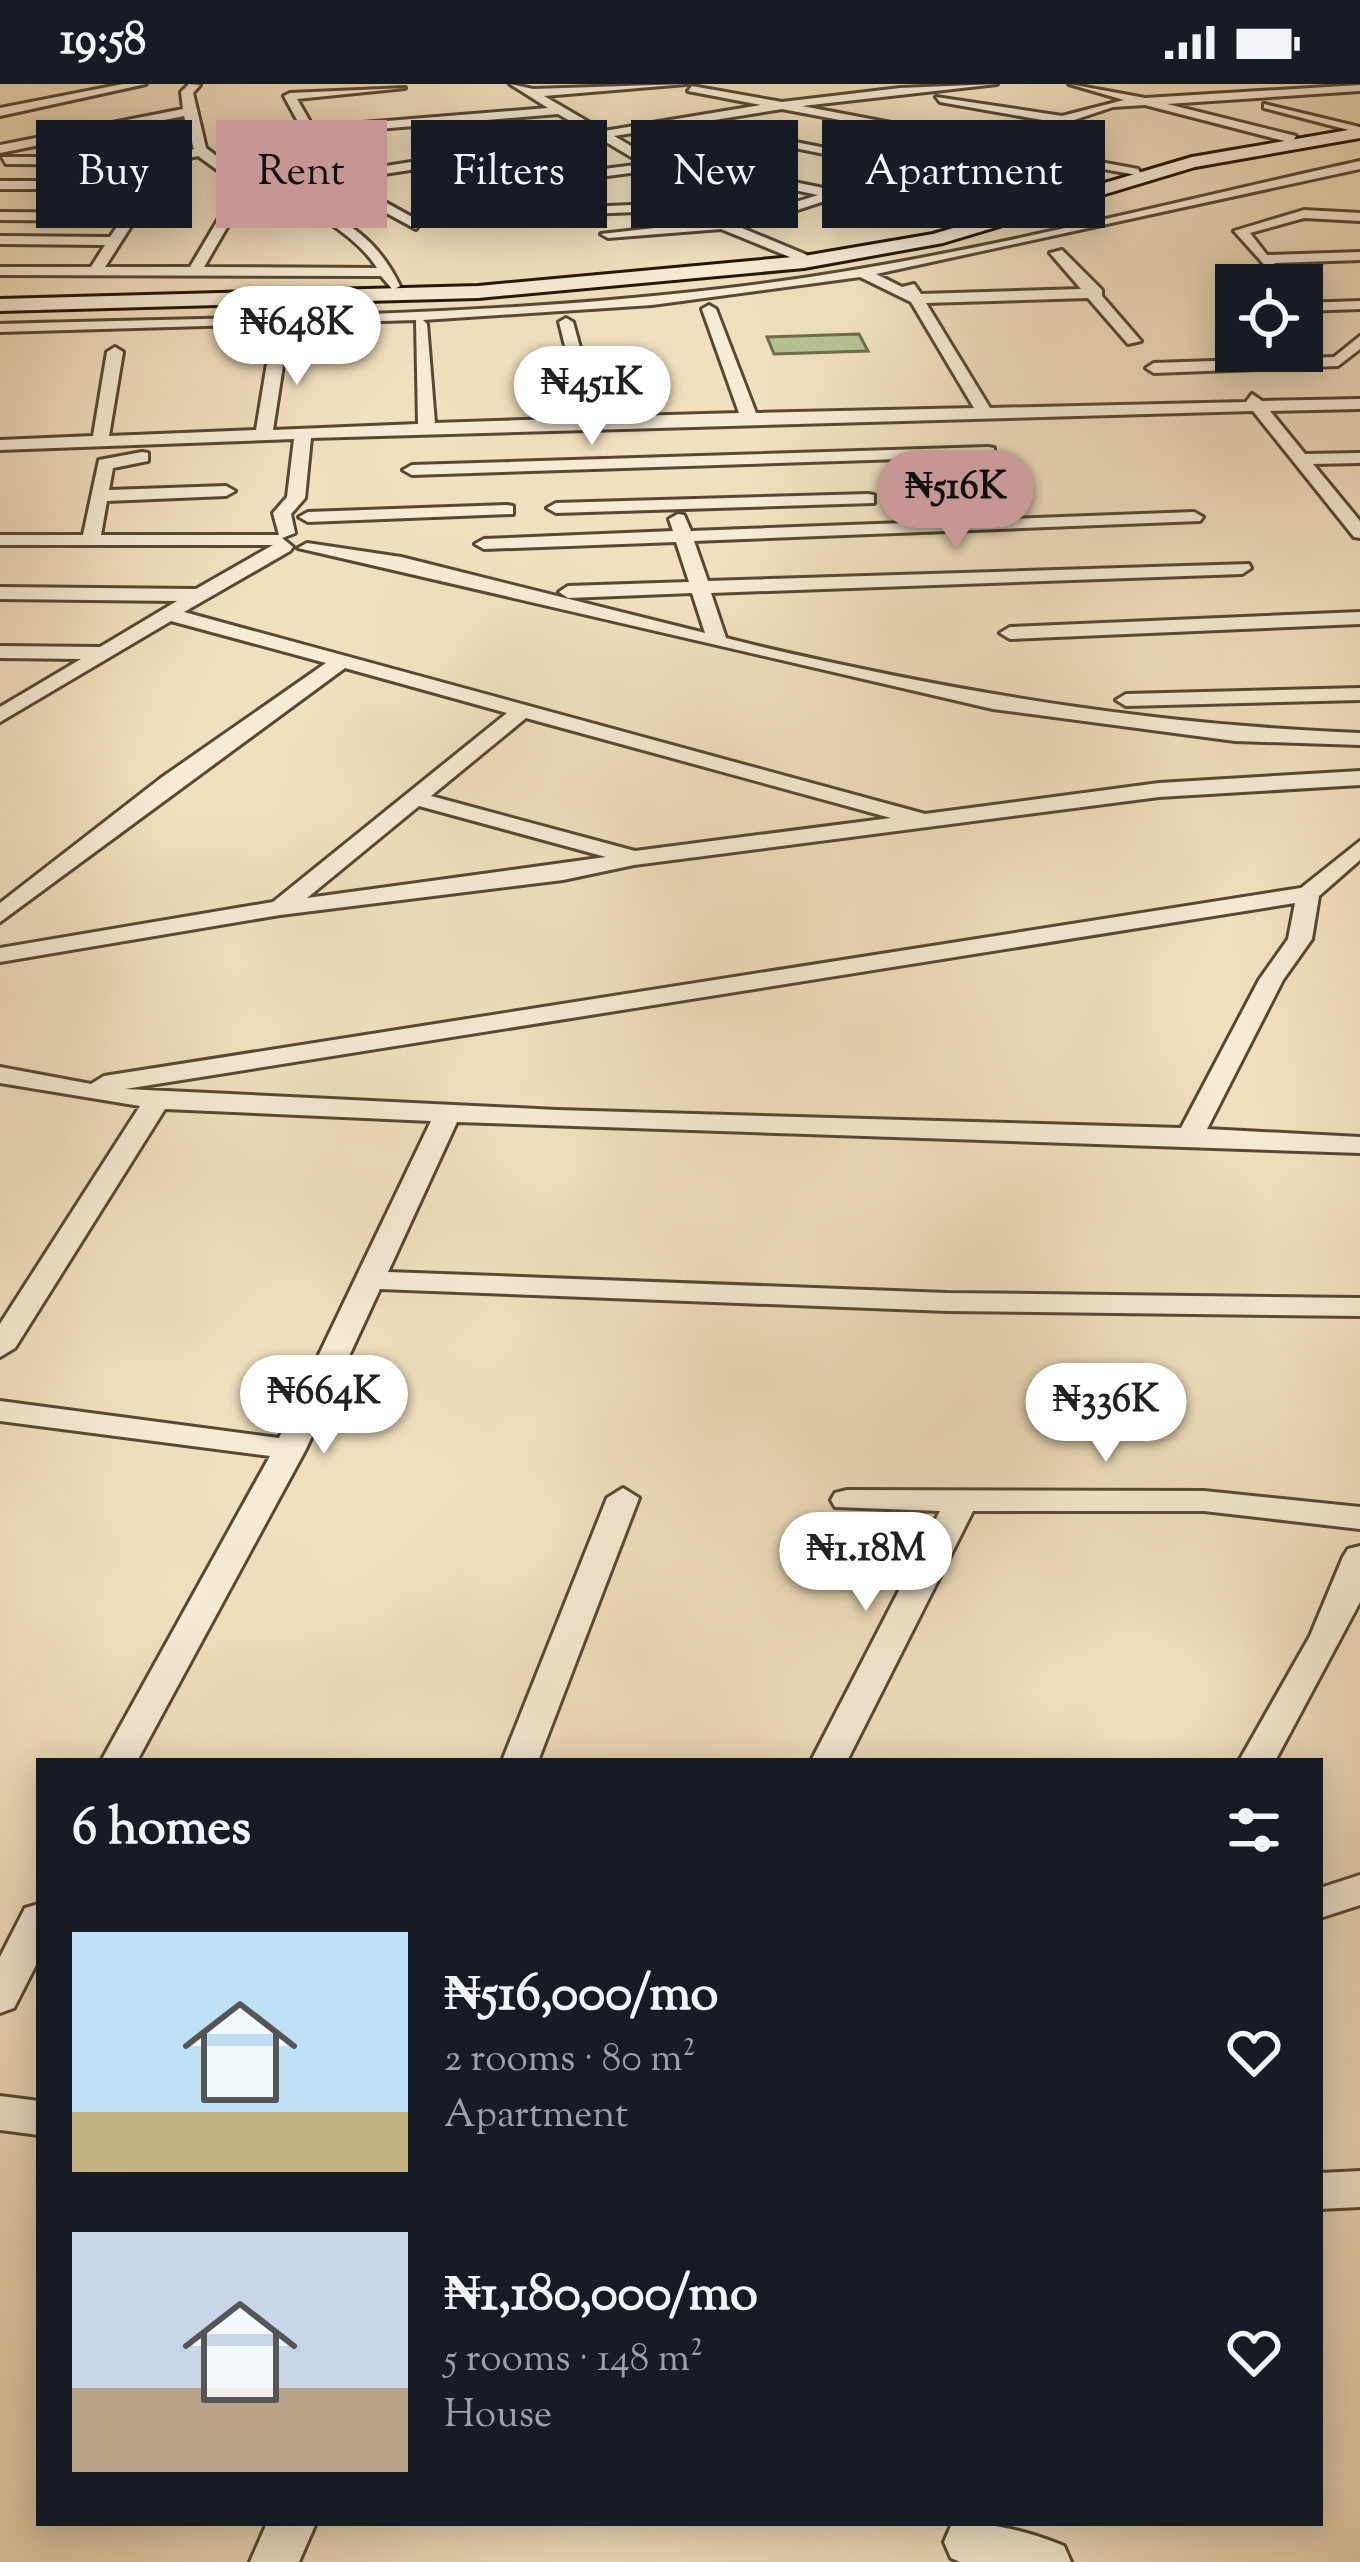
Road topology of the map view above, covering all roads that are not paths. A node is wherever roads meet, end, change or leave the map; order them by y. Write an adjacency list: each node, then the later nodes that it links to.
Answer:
1 (140, 84): 13 (street)
2 (206, 84): 6 (street)
3 (516, 84): 12 (street)
4 (991, 84): 10 (street)
5 (1075, 84): 14 (street)
6 (190, 85): 18 (street)
7 (397, 86): 21 (street); 22 (street)
8 (686, 86): 12 (street); 15 (street)
9 (1360, 88): 14 (street)
10 (893, 89): 15 (street); 20 (street)
11 (18, 91): 13 (street)
12 (531, 93): 17 (street)
13 (72, 96): 19 (street)
14 (1132, 100): 20 (street); 28 (street)
15 (781, 106): 25 (street); 26 (street)
16 (1268, 106): 27 (street)
17 (562, 110): 23 (street); 24 (street)
18 (190, 111): 29 (street); 30 (street)
19 (0, 112)
20 (1062, 119)
21 (303, 120)
22 (424, 120)
23 (437, 120)
24 (578, 120)
25 (707, 120)
26 (858, 120)
27 (1360, 131): 28 (main road); 42 (main road)
28 (1292, 139): 38 (main road)
29 (0, 149)
30 (202, 151): 31 (street); 37 (street)
31 (192, 154)
32 (1360, 154): 44 (street)
33 (0, 160): 34 (street)
34 (36, 160)
35 (1360, 165): 62 (street)
36 (1105, 166): 38 (street)
37 (216, 168)
38 (1138, 173): 41 (main road)
39 (0, 185): 40 (street)
40 (36, 185)
41 (1105, 185)
42 (1105, 187)
43 (387, 205): 55 (street)
44 (1105, 210)
45 (0, 216): 46 (street)
46 (36, 216)
47 (1360, 218): 60 (street)
48 (121, 228): 58 (street)
49 (221, 228): 65 (street)
50 (349, 228): 55 (street)
51 (700, 228): 56 (street)
52 (734, 228): 61 (street)
53 (949, 228): 61 (main road)
54 (971, 228): 68 (main road)
55 (360, 233): 67 (street)
56 (608, 234)
57 (0, 240): 58 (street)
58 (113, 241): 64 (street)
59 (1057, 253): 69 (street)
60 (1360, 256)
61 (802, 258): 68 (main road)
62 (898, 265): 66 (street); 70 (street)
63 (0, 271): 64 (street)
64 (95, 272): 65 (street)
65 (194, 272): 67 (street)
66 (863, 272): 70 (street); 77 (street)
67 (391, 282): 68 (main road); 71 (main road)
68 (537, 285): 71 (main road)
69 (1097, 293): 70 (street); 79 (street)
70 (915, 299): 85 (street)
71 (0, 303)
72 (1360, 305): 73 (street)
73 (1323, 306)
74 (709, 308): 86 (street)
75 (566, 322): 88 (street)
76 (420, 324): 89 (street)
77 (0, 328)
78 (280, 334): 90 (street)
79 (1133, 341)
80 (1360, 341): 82 (street)
81 (115, 352): 92 (street)
82 (1154, 368)
83 (1360, 400): 84 (street)
84 (1254, 403): 85 (street); 97 (street)
85 (982, 410): 86 (street)
86 (748, 417): 87 (street)
87 (653, 420): 88 (street); 98 (street)
88 (592, 422): 89 (street)
89 (427, 430): 91 (street)
90 (264, 434): 91 (street); 92 (street)
91 (303, 434): 102 (street)
92 (100, 442): 93 (street)
93 (0, 445)
94 (988, 452): 98 (street)
95 (214, 454): 101 (street)
96 (1360, 458): 97 (street)
97 (1300, 459): 105 (street)
98 (662, 462): 99 (street); 104 (street)
99 (412, 470)
100 (226, 491): 101 (street)
101 (100, 496): 113 (street)
102 (296, 497): 111 (street); 115 (street)
103 (868, 499): 104 (street)
104 (673, 505): 107 (street); 112 (street)
105 (1335, 505): 106 (street); 110 (street)
106 (1360, 505)
107 (556, 508)
108 (507, 510): 111 (street)
109 (1194, 517): 112 (street)
110 (1360, 533)
111 (313, 535): 115 (street); 120 (street)
112 (683, 535): 116 (street); 118 (street)
113 (91, 539): 114 (street); 115 (street)
114 (0, 540)
115 (282, 540): 121 (street)
116 (484, 544)
117 (1242, 568): 118 (street)
118 (701, 587): 120 (street); 125 (street)
119 (0, 593): 121 (street)
120 (532, 594): 125 (street)
121 (195, 595): 122 (street)
122 (168, 614): 127 (street); 128 (street)
123 (1360, 619): 124 (street)
124 (1010, 633)
125 (718, 643): 133 (street)
126 (0, 652): 127 (street)
127 (110, 653): 132 (street)
128 (344, 660): 131 (street); 141 (street)
129 (1360, 694): 130 (street)
130 (1126, 700)
131 (526, 708): 135 (street); 136 (street)
132 (0, 716)
133 (1360, 739)
134 (1360, 778): 136 (street)
135 (413, 798): 138 (street); 140 (street)
136 (934, 822): 138 (street)
137 (1360, 848): 139 (street)
138 (634, 858): 140 (street)
139 (1308, 894): 144 (street); 147 (street)
140 (280, 908): 142 (street)
141 (0, 915)
142 (0, 955)
143 (0, 1076): 144 (street)
144 (74, 1088): 145 (street)
145 (157, 1100): 146 (street); 151 (street)
146 (448, 1113): 147 (street); 149 (street)
147 (1191, 1134): 148 (street)
148 (1360, 1145)
149 (372, 1280): 150 (street); 153 (street)
150 (1360, 1307)
151 (0, 1348)
152 (0, 1411): 153 (street)
153 (290, 1449): 159 (street)
154 (623, 1498): 160 (street)
155 (847, 1499): 156 (street)
156 (962, 1500): 157 (street); 161 (street)
157 (1360, 1518)
158 (1360, 1557): 162 (street)
159 (121, 1758)
160 (521, 1758)
161 (832, 1758)
162 (1259, 1758)
163 (1360, 1890): 164 (street)
164 (1323, 1903)
165 (36, 1925): 166 (street)
166 (0, 1997)
167 (0, 2113): 168 (street)
168 (36, 2118)
169 (1360, 2189): 170 (street)
170 (1323, 2191)
171 (291, 2526): 173 (street)
172 (968, 2542): 174 (street)
173 (274, 2562)
174 (1047, 2562)

